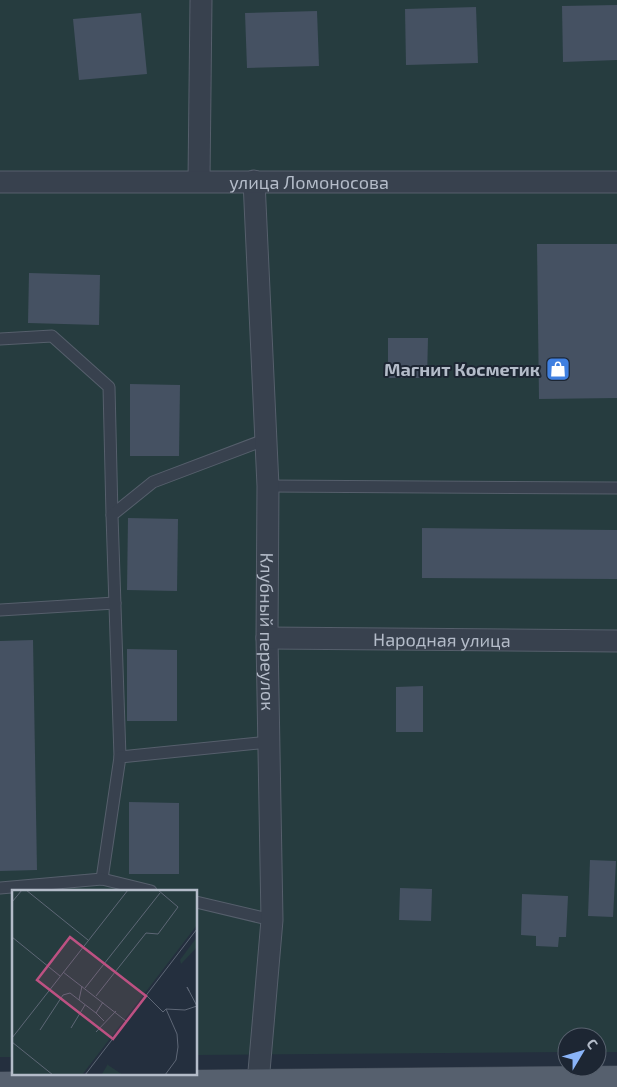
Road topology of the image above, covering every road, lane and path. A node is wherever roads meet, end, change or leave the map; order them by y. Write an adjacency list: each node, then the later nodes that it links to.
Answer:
1 (201, 0): 2 (street)
2 (199, 180): 3 (street, улица Ломоносова); 4 (street, улица Ломоносова)
3 (254, 181): 5 (street, улица Ломоносова); 7 (street, Клубный переулок)
4 (0, 182)
5 (617, 182)
6 (0, 339): 10 (lane)
7 (264, 440): 8 (street, Клубный переулок); 10 (lane)
8 (268, 486): 9 (lane); 13 (street, Клубный переулок)
9 (617, 488)
10 (112, 515): 11 (lane)
11 (115, 603): 12 (lane); 16 (lane)
12 (0, 610)
13 (266, 638): 14 (street, Народная улица); 15 (street, Клубный переулок)
14 (617, 641)
15 (268, 742): 16 (lane); 21 (street, Клубный переулок)
16 (120, 757): 17 (lane)
17 (102, 879): 18 (lane); 19 (lane)
18 (0, 888)
19 (147, 890)
20 (198, 902): 21 (lane)
21 (272, 920): 23 (street, Клубный переулок)
22 (617, 1080): 23 (main road)
23 (258, 1083): 24 (main road)
24 (0, 1086)

